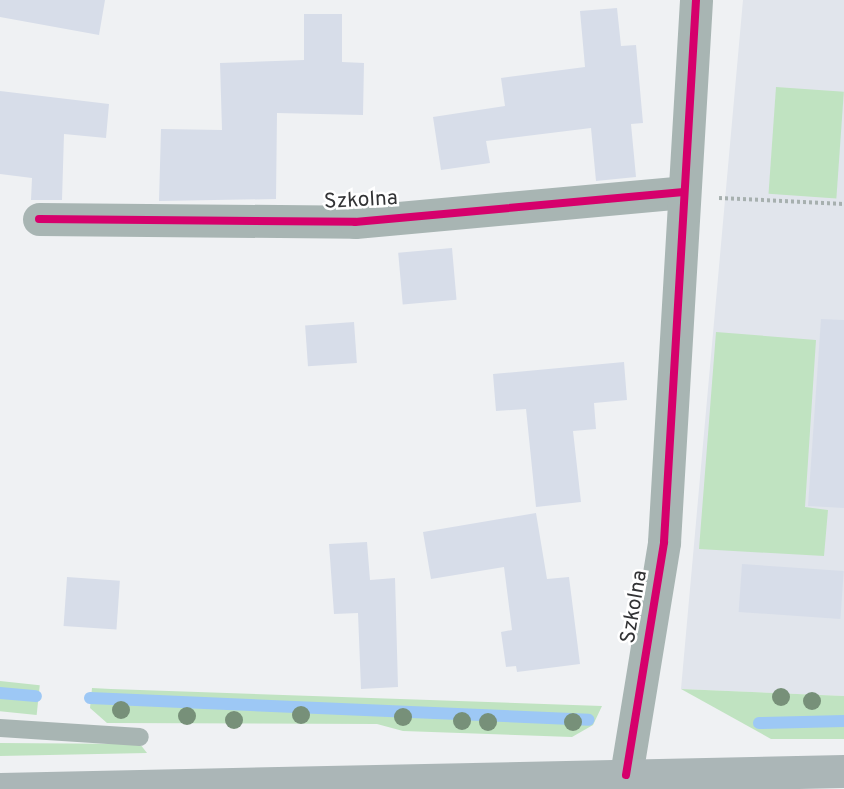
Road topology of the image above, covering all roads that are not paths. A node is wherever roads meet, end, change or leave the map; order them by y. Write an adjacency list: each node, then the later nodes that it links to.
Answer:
1 (696, 0): 2 (street, Szkolna)
2 (699, 195): 3 (street, Szkolna); 7 (street, Szkolna)
3 (39, 219)
4 (0, 728): 5 (lane)
5 (140, 737)
6 (844, 771): 7 (main road)
7 (626, 775): 8 (main road)
8 (0, 789)

